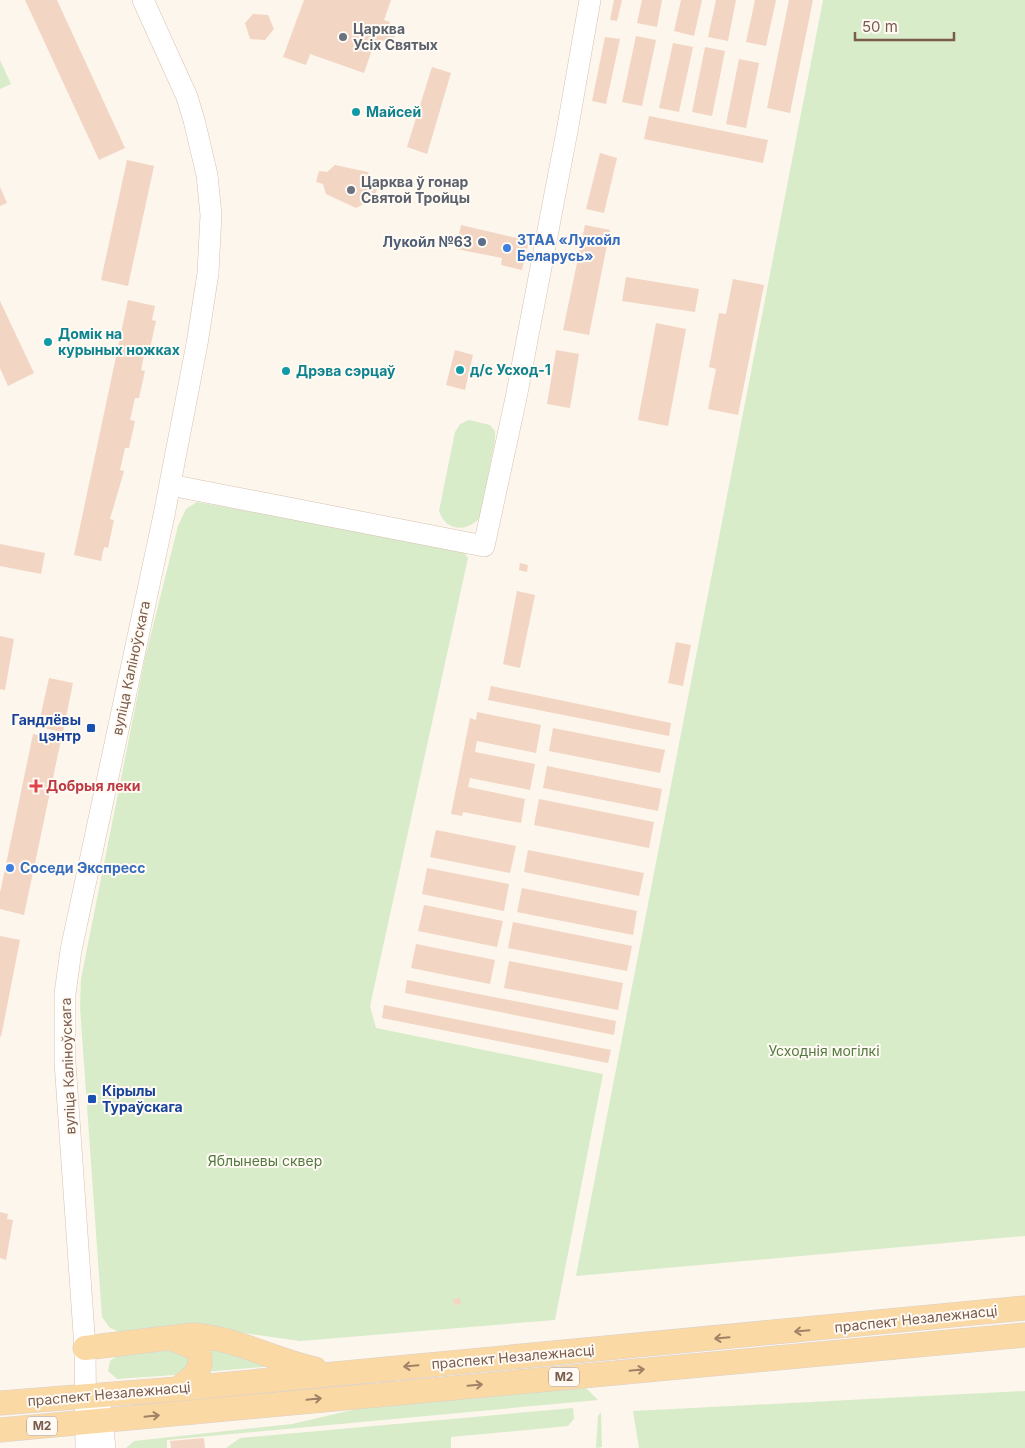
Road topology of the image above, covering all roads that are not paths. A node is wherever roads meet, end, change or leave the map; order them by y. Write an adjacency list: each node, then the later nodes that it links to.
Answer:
1 (143, 0): 3 (main road, вуліца Каліноўскага)
2 (590, 0): 3 (main road)
3 (170, 485): 7 (main road, вуліца Каліноўскага)
4 (1025, 1308): 8 (main road, праспект Незалежнасці / М2, one-way to 8)
5 (1025, 1334): 12 (main road, праспект Незалежнасці / М2, one-way to 5)
6 (172, 1338): 7 (main road); 8 (main road); 9 (main road)
7 (85, 1348): 10 (main road, вуліца Каліноўскага)
8 (331, 1373): 9 (main road, праспект Незалежнасці / М2)
9 (177, 1389): 10 (main road, праспект Незалежнасці / М2)
10 (91, 1397): 11 (main road, праспект Незалежнасці / М2); 12 (main road, вуліца Каліноўскага)
11 (0, 1403)
12 (94, 1422): 13 (main road, праспект Незалежнасці / М2); 14 (main road); 15 (main road)
13 (0, 1430)
14 (86, 1448)
15 (105, 1448)

